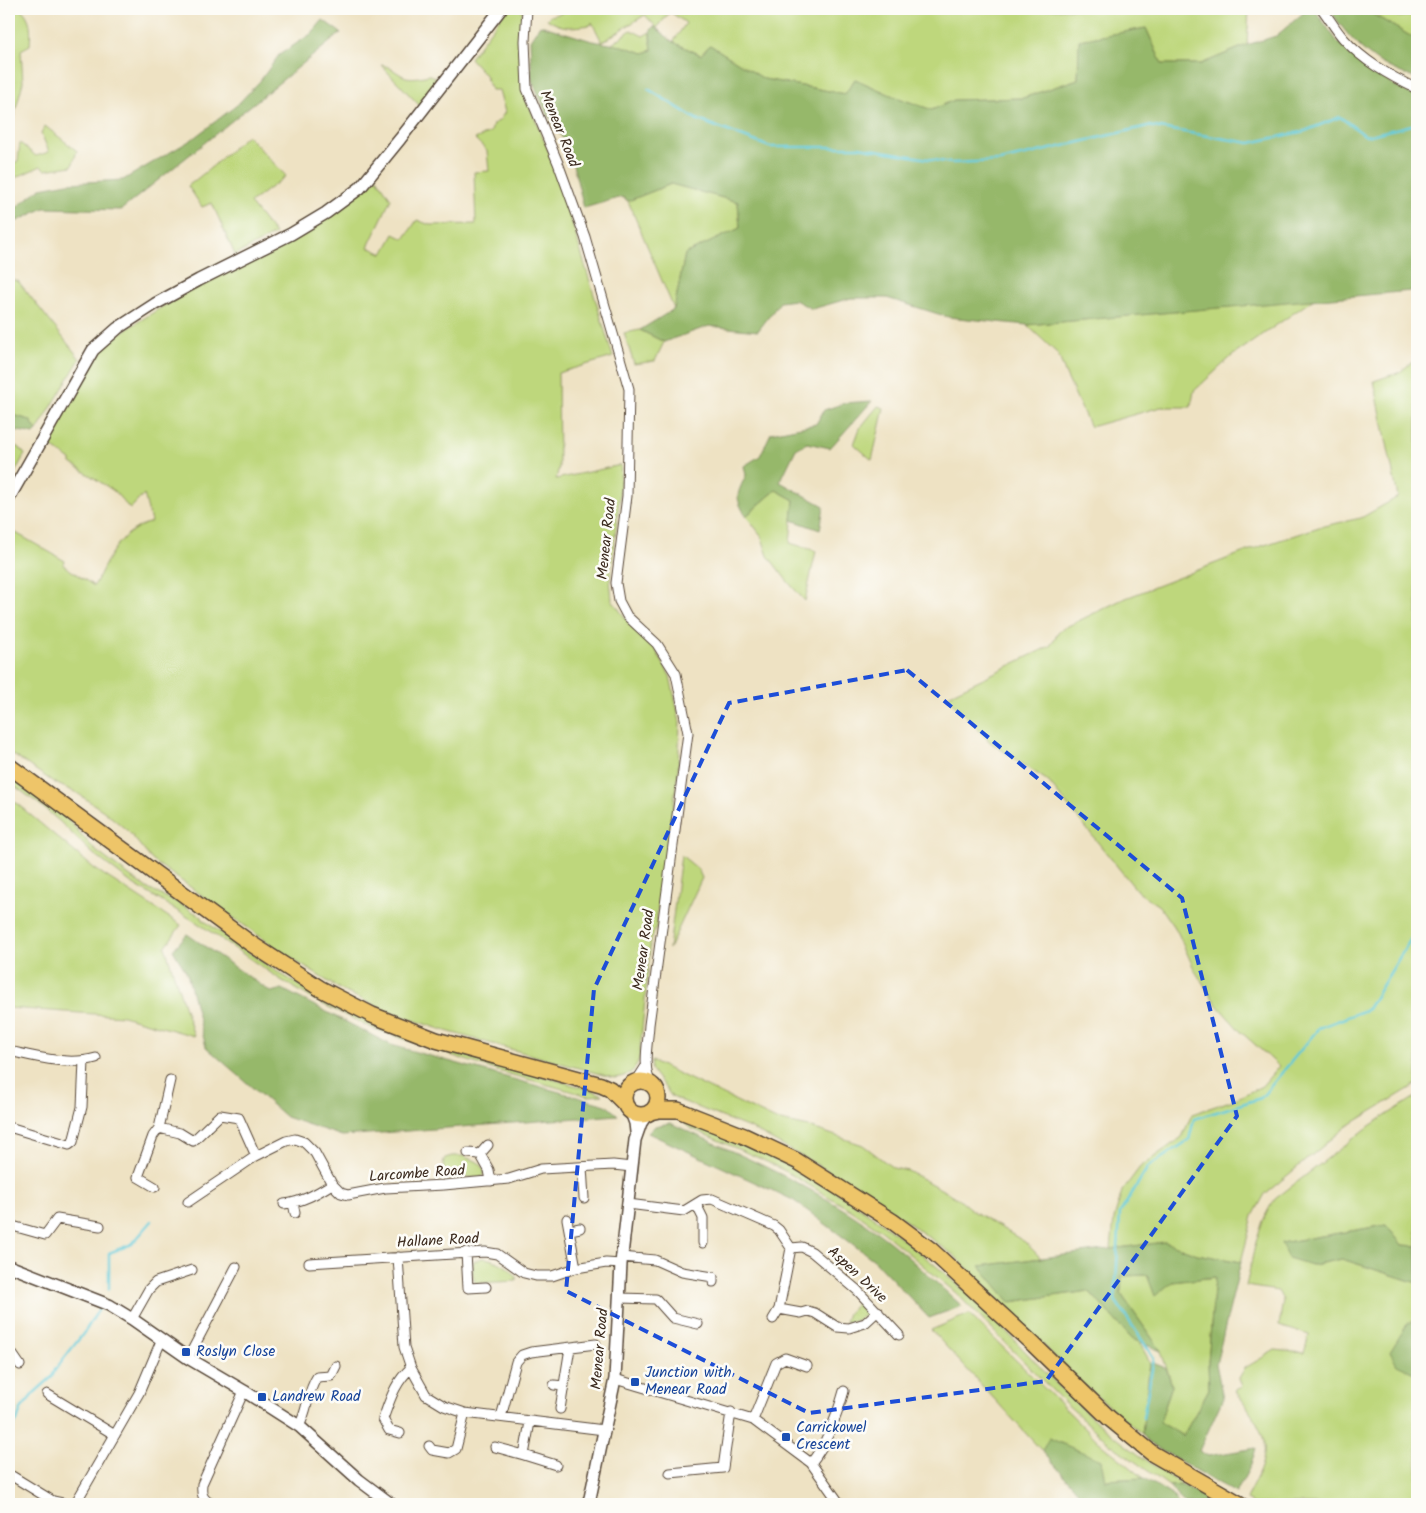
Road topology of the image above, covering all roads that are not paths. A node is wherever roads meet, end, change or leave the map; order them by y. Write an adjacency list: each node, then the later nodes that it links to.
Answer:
1 (501, 9): 5 (street)
2 (527, 9): 10 (street, Menear Road)
3 (1322, 9): 4 (street)
4 (1417, 89)
5 (9, 498)
6 (9, 766): 13 (highway)
7 (9, 1051): 9 (street)
8 (96, 1058): 9 (street)
9 (84, 1061): 18 (street)
10 (646, 1066): 12 (street); 14 (street, Menear Road)
11 (170, 1080): 19 (street)
12 (632, 1083): 13 (highway); 14 (highway); 15 (highway)
13 (601, 1086): 15 (highway)
14 (653, 1087): 16 (highway); 17 (highway)
15 (628, 1108): 17 (highway); 20 (street, Menear Road)
16 (678, 1110): 17 (highway); 99 (highway)
17 (649, 1113): 20 (street, Menear Road)
18 (9, 1127)
19 (159, 1128): 24 (street); 29 (street)
20 (637, 1134): 26 (street, Menear Road)
21 (488, 1145): 23 (street)
22 (468, 1153): 23 (street)
23 (480, 1154): 27 (street)
24 (256, 1156): 28 (street); 31 (street)
25 (582, 1167): 26 (street, Larcombe Road); 27 (street, Larcombe Road); 30 (street)
26 (632, 1167): 34 (street, Menear Road)
27 (491, 1181): 28 (street, Larcombe Road)
28 (332, 1184): 32 (street)
29 (155, 1187)
30 (586, 1193)
31 (188, 1202)
32 (294, 1203): 33 (street); 36 (street)
33 (284, 1204)
34 (628, 1204): 35 (street); 46 (street, Menear Road)
35 (696, 1204): 42 (street); 43 (street)
36 (295, 1214)
37 (567, 1219): 41 (street)
38 (9, 1225): 39 (street)
39 (100, 1226)
40 (580, 1228): 41 (street)
41 (570, 1230): 50 (street)
42 (703, 1244)
43 (791, 1248): 55 (street); 56 (street, Aspen Drive)
44 (466, 1252): 45 (street, Hallane Road); 50 (street, Hallane Road); 53 (street)
45 (398, 1257): 47 (street, Hallane Road); 69 (street)
46 (621, 1261): 50 (street, Hallane Road); 52 (street, Hallane Road); 54 (street, Menear Road)
47 (309, 1263)
48 (9, 1266): 57 (street)
49 (236, 1266): 65 (street)
50 (576, 1268)
51 (192, 1270): 57 (street)
52 (714, 1276)
53 (486, 1287)
54 (619, 1298): 59 (street); 70 (street, Menear Road)
55 (778, 1309): 56 (street); 58 (street)
56 (878, 1311): 60 (street, Aspen Drive)
57 (132, 1319): 61 (street)
58 (773, 1319)
59 (698, 1324)
60 (899, 1335)
61 (161, 1340): 65 (street); 85 (street)
62 (596, 1344): 63 (street)
63 (570, 1348): 72 (street); 79 (street)
64 (9, 1349): 66 (street)
65 (188, 1358): 73 (street)
66 (20, 1364)
67 (336, 1366): 82 (street)
68 (807, 1366): 80 (street)
69 (411, 1368): 78 (street); 84 (street)
70 (615, 1379): 77 (street); 83 (street, Menear Road)
71 (554, 1384): 72 (street)
72 (564, 1386): 76 (street)
73 (244, 1390): 82 (street); 95 (street)
74 (844, 1391): 89 (street)
75 (47, 1394): 85 (street)
76 (560, 1409)
77 (731, 1412): 80 (street); 91 (street)
78 (465, 1413): 79 (street); 86 (street)
79 (501, 1417): 81 (street)
80 (753, 1420): 89 (street)
81 (530, 1422): 83 (street); 88 (street)
82 (299, 1426): 96 (street)
83 (604, 1430): 97 (street, Menear Road)
84 (400, 1433)
85 (115, 1435): 94 (street)
86 (429, 1446)
87 (495, 1447): 88 (street)
88 (524, 1455): 90 (street)
89 (810, 1463): 98 (street)
90 (556, 1465)
91 (670, 1473)
92 (12, 1476): 93 (street)
93 (67, 1504)
94 (75, 1504)
95 (212, 1504)
96 (390, 1504)
97 (587, 1504)
98 (840, 1504)
99 (1240, 1504)

